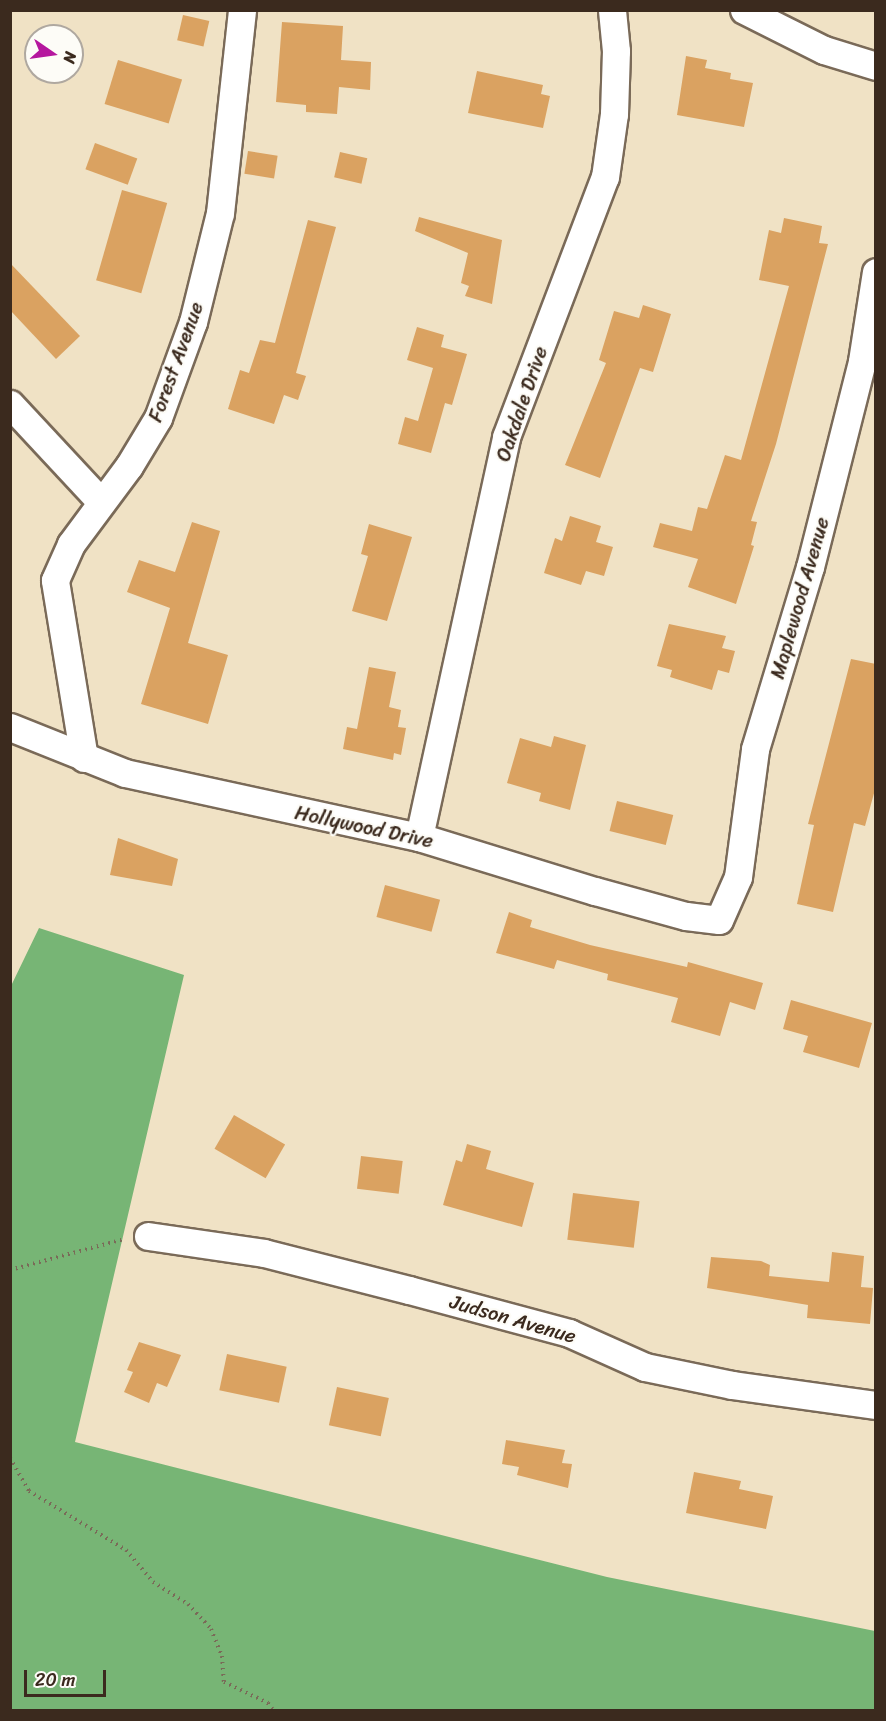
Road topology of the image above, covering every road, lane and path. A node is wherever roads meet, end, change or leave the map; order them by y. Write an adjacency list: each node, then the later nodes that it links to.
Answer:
1 (242, 10): 7 (street, Forest Avenue)
2 (612, 10): 10 (street, Oakdale Drive)
3 (744, 10): 4 (street)
4 (876, 66)
5 (876, 272): 11 (street, Maplewood Avenue)
6 (10, 404): 7 (street)
7 (101, 502): 9 (street, Forest Avenue)
8 (10, 727): 9 (street, Hollywood Drive)
9 (84, 758): 10 (street, Hollywood Drive)
10 (419, 837): 11 (street, Hollywood Drive)
11 (719, 920)
12 (148, 1236): 13 (path); 14 (street, Judson Avenue)
13 (10, 1270)
14 (876, 1405)
15 (10, 1458): 16 (path)
16 (273, 1710)

